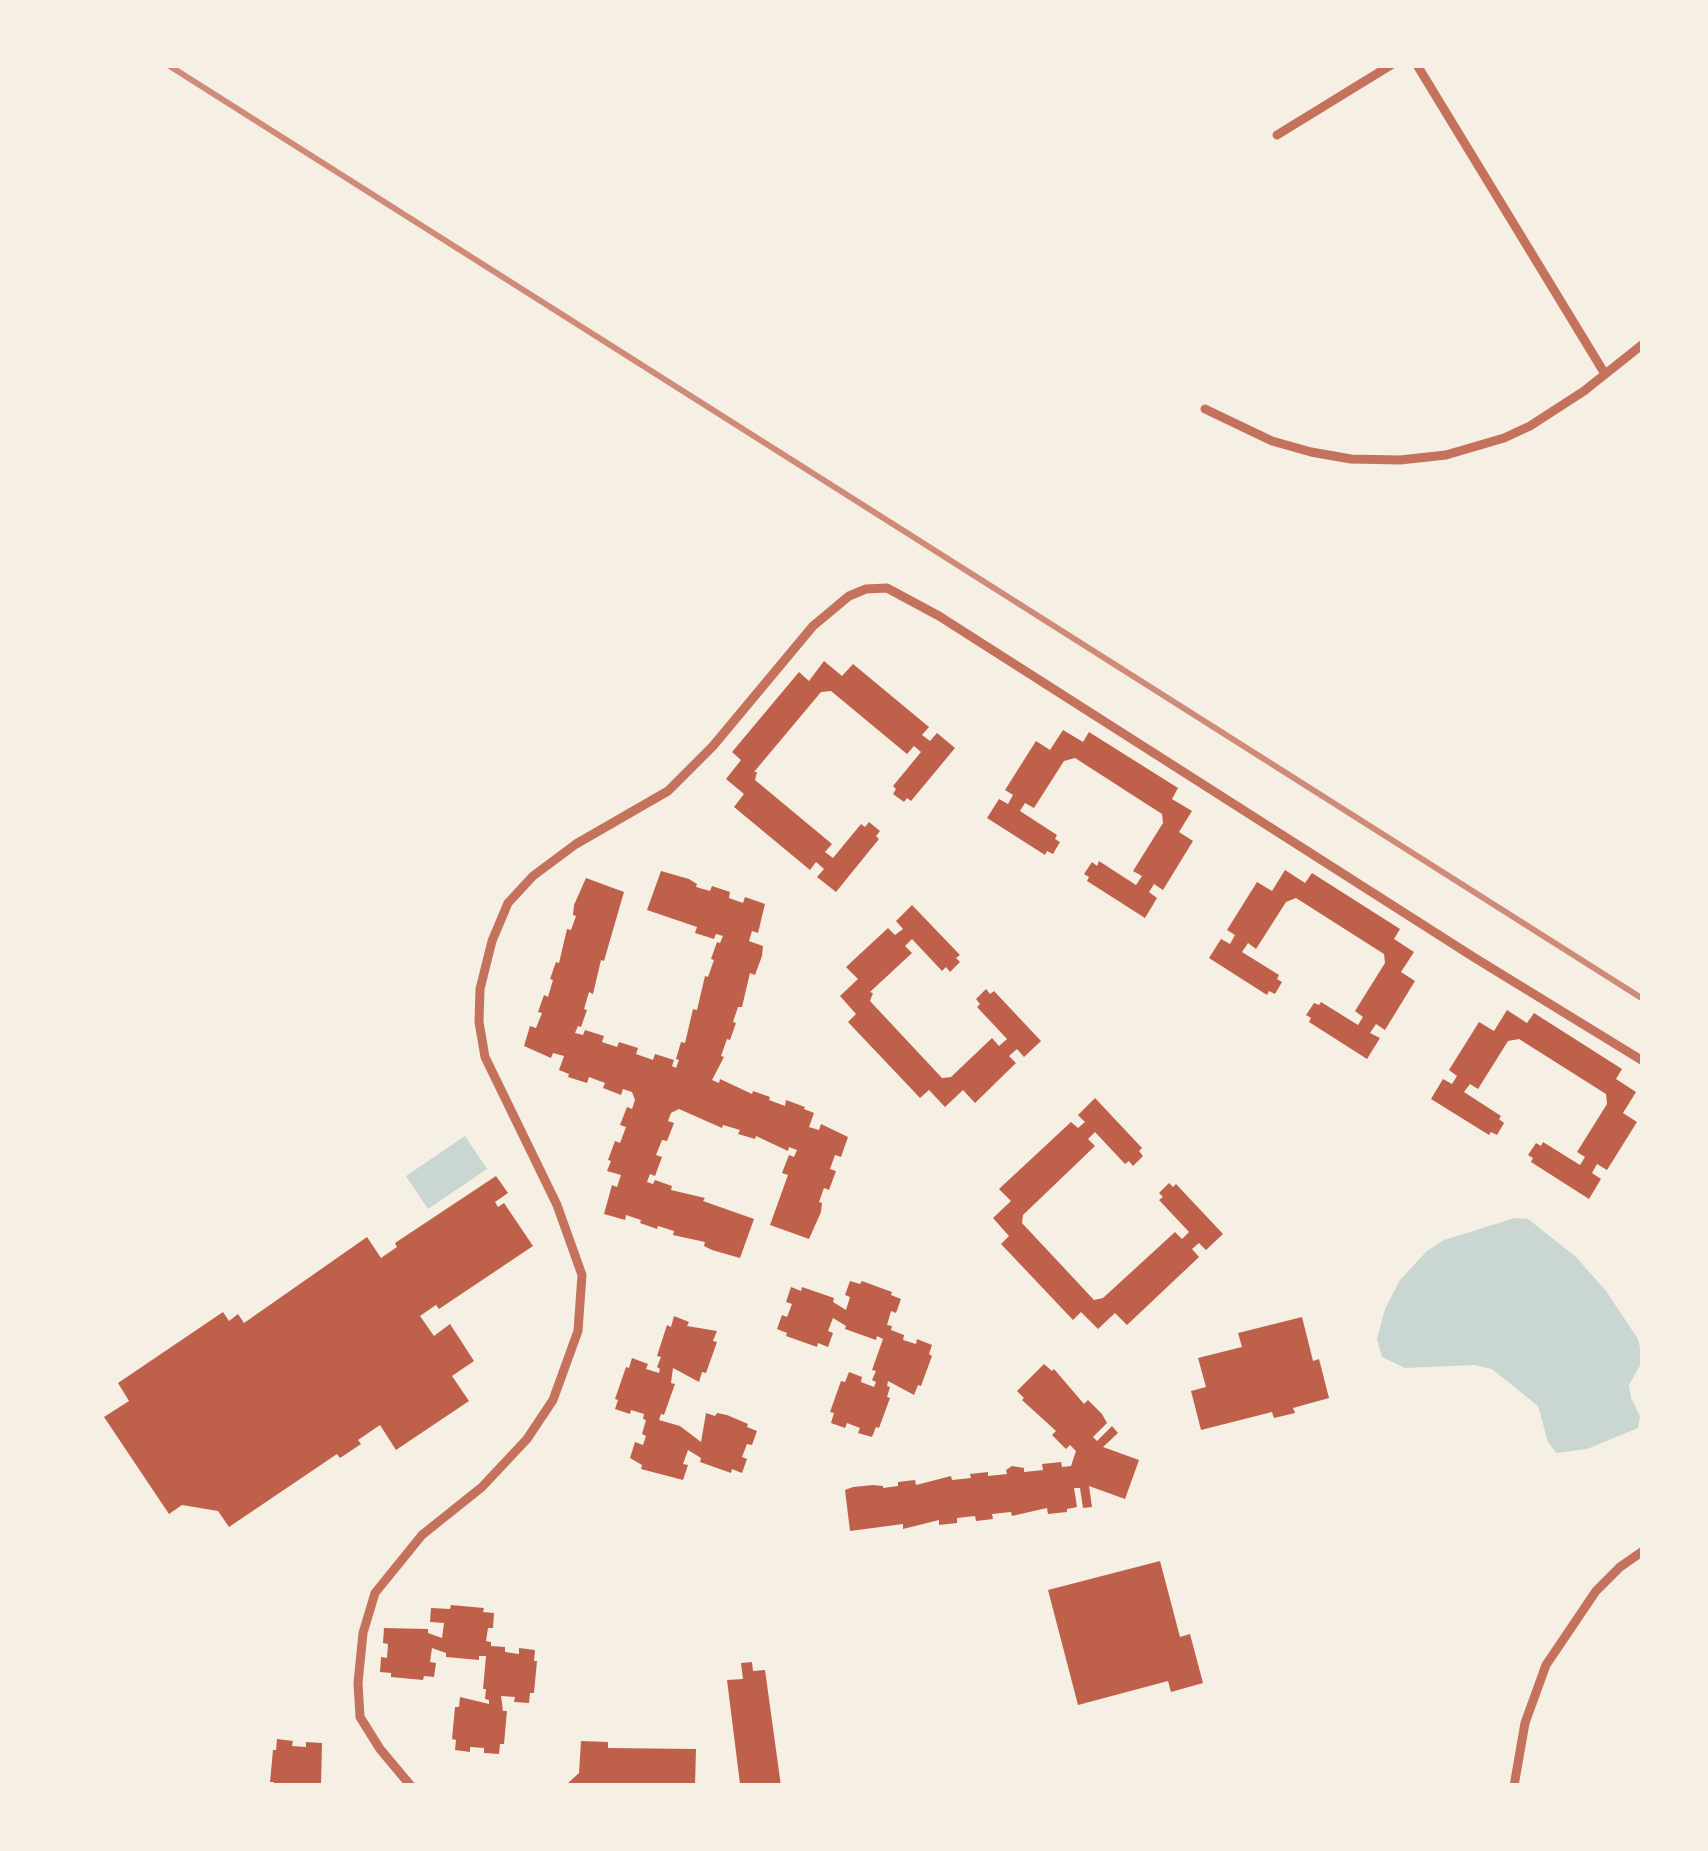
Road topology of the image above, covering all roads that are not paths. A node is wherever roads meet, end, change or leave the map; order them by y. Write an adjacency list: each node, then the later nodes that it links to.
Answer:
1 (1392, 65): 3 (street)
2 (1417, 65): 5 (street)
3 (1278, 135)
4 (1643, 344): 5 (street)
5 (1606, 374): 6 (street)
6 (1205, 409)
7 (1643, 1061): 9 (street)
8 (1643, 1551): 10 (street)
9 (411, 1786)
10 (1514, 1786)

